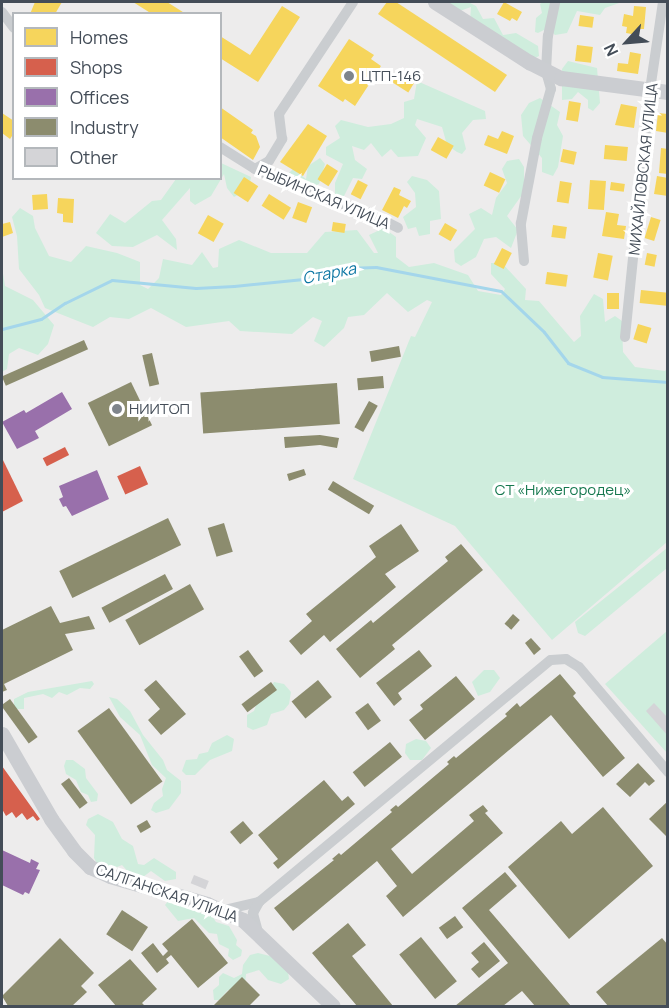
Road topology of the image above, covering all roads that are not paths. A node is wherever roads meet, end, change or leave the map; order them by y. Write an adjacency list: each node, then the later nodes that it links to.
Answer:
1 (353, 2): 11 (street)
2 (435, 2): 7 (street)
3 (555, 2): 7 (street)
4 (663, 2): 8 (street, МИХАЙЛОВСКАЯ УЛИЦА)
5 (2, 12): 6 (street)
6 (12, 25)
7 (546, 71): 8 (street); 13 (street)
8 (650, 90): 9 (street); 14 (street, МИХАЙЛОВСКАЯ УЛИЦА)
9 (668, 92)
10 (222, 148): 11 (street, РЫБИНСКАЯ УЛИЦА)
11 (255, 169): 12 (street, РЫБИНСКАЯ УЛИЦА)
12 (398, 228)
13 (524, 261)
14 (625, 337)
15 (2, 734): 18 (street, САЛГАНСКАЯ УЛИЦА)
16 (668, 772): 17 (street)
17 (259, 902): 18 (street); 19 (street)
18 (224, 910): 19 (street, САЛГАНСКАЯ УЛИЦА)
19 (259, 933): 20 (street, САЛГАНСКАЯ УЛИЦА)
20 (333, 1006)

